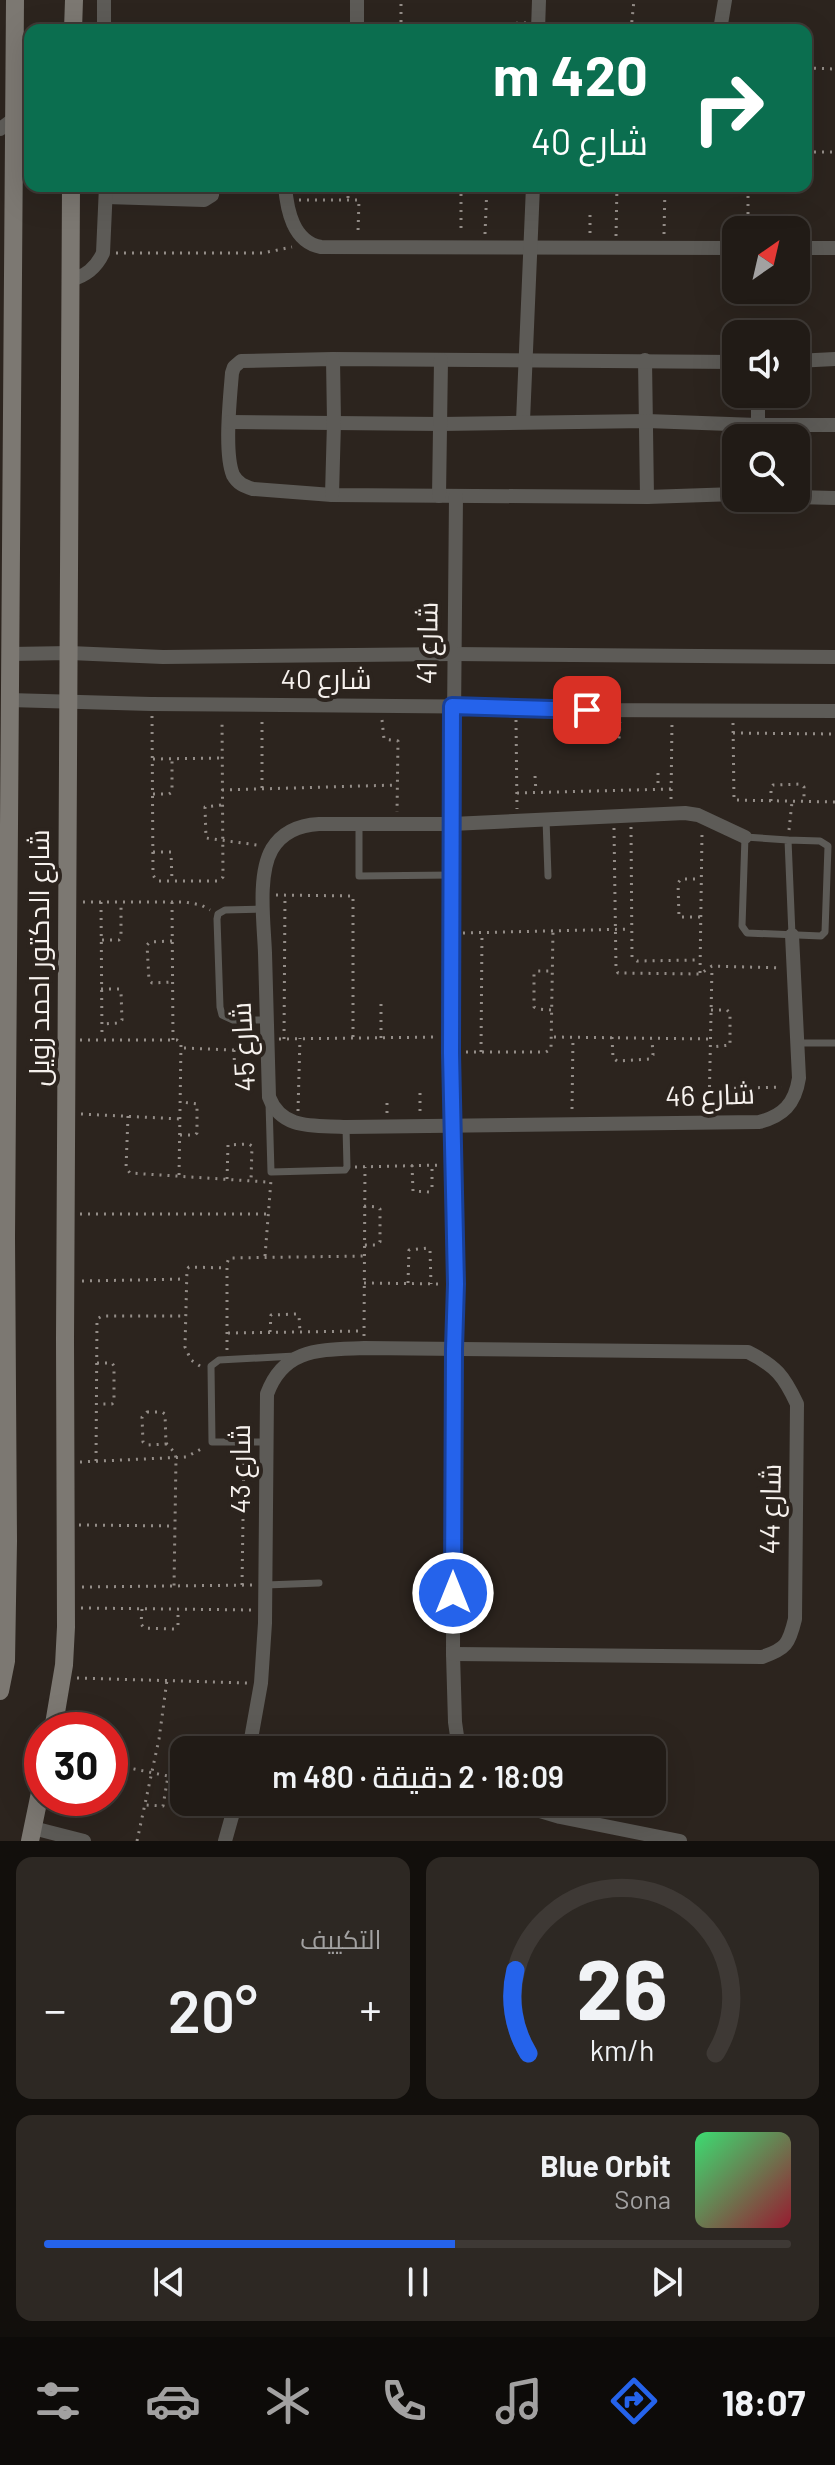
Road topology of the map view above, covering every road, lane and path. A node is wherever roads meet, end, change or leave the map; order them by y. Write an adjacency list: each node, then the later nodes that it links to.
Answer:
1 (15, 0): 18 (street, شارع الدكتور احمد زويل)
2 (74, 0): 9 (street)
3 (104, 0): 10 (street)
4 (357, 0): 11 (street)
5 (401, 0): 12 (path)
6 (539, 0): 13 (street)
7 (634, 0): 14 (path)
8 (725, 0): 15 (street)
9 (73, 24)
10 (104, 24)
11 (357, 24)
12 (401, 24)
13 (538, 24)
14 (632, 24)
15 (721, 24)
16 (812, 68): 17 (path)
17 (835, 69)
18 (7, 124): 33 (street, شارع الدكتور احمد زويل)
19 (812, 152): 20 (path)
20 (835, 152)
21 (71, 192): 48 (street, شارع الدكتور احمد زويل)
22 (106, 192): 23 (street); 47 (street)
23 (212, 192)
24 (348, 192): 32 (path)
25 (461, 192): 38 (path)
26 (487, 192): 39 (path)
27 (533, 192): 40 (street)
28 (617, 192): 42 (path)
29 (665, 192): 43 (path)
30 (748, 192): 35 (path)
31 (285, 193): 32 (path); 36 (street)
32 (348, 200): 37 (path)
33 (6, 213): 72 (street, شارع الدكتور احمد زويل)
34 (590, 213): 41 (path)
35 (748, 216)
36 (307, 242): 37 (street); 47 (path)
37 (357, 248): 38 (street)
38 (461, 248): 39 (street)
39 (485, 248): 40 (street)
40 (531, 248): 41 (street); 54 (street)
41 (590, 248): 42 (street)
42 (616, 248): 43 (street)
43 (663, 248): 44 (street)
44 (722, 248)
45 (810, 248): 46 (street)
46 (835, 248)
47 (103, 253): 48 (street)
48 (70, 280): 71 (street, شارع الدكتور احمد زويل)
49 (333, 359): 51 (street); 58 (street); 59 (street)
50 (835, 359): 53 (street)
51 (441, 360): 54 (street); 60 (street)
52 (645, 360): 54 (street); 55 (street); 57 (street)
53 (810, 360)
54 (524, 361): 56 (street)
55 (722, 362)
56 (523, 421): 57 (street); 60 (street)
57 (647, 421): 63 (street); 68 (street)
58 (229, 422): 59 (street); 65 (street)
59 (334, 422): 60 (street); 65 (street)
60 (441, 424): 66 (street)
61 (835, 425): 62 (street)
62 (810, 427)
63 (722, 428)
64 (722, 494): 68 (street)
65 (332, 495): 66 (street)
66 (439, 496): 67 (street)
67 (456, 496): 68 (street); 73 (street, شارع 41)
68 (647, 497)
69 (810, 497): 70 (street)
70 (835, 498)
71 (70, 653): 72 (street, شارع 40); 73 (street, شارع 40); 76 (street, شارع الدكتور احمد زويل)
72 (10, 654): 75 (street, شارع الدكتور احمد زويل)
73 (453, 654): 74 (street, شارع 40); 80 (street, شارع 41)
74 (835, 657)
75 (9, 700): 76 (street, شارع 40); 204 (street, شارع الدكتور احمد زويل)
76 (70, 701): 77 (street, شارع 40); 127 (street, شارع الدكتور احمد زويل)
77 (151, 704): 78 (street, شارع 40); 91 (path)
78 (222, 704): 79 (street, شارع 40); 90 (path)
79 (264, 704): 80 (street, شارع 40); 96 (path)
80 (452, 706): 81 (street, شارع 40); 116 (street, شارع 41)
81 (516, 707): 82 (street, شارع 40); 101 (path)
82 (587, 710): 83 (street, شارع 40); 83 (path)
83 (619, 710): 84 (street, شارع 40)
84 (672, 710): 85 (street, شارع 40); 98 (path)
85 (734, 711): 86 (street, شارع 40); 88 (path)
86 (835, 711)
87 (382, 720): 95 (path)
88 (733, 733): 89 (path); 103 (path)
89 (835, 734)
90 (222, 758): 92 (path); 99 (path)
91 (153, 759): 92 (path); 102 (path)
92 (172, 759): 102 (path)
93 (658, 773): 97 (path)
94 (535, 776): 100 (path)
95 (397, 785): 96 (path); 115 (path)
96 (262, 789): 99 (path)
97 (658, 789): 98 (path); 100 (path)
98 (671, 789): 108 (path)
99 (222, 790): 107 (path)
100 (536, 792): 101 (path)
101 (517, 793): 113 (path)
102 (153, 794): 121 (path)
103 (771, 801): 104 (path); 105 (path)
104 (792, 802): 105 (path); 119 (path)
105 (804, 802): 106 (path)
106 (835, 802)
107 (222, 805): 118 (path); 118 (path)
108 (671, 813): 109 (street); 111 (street)
109 (631, 815): 110 (street); 134 (path)
110 (614, 816): 112 (street); 135 (path)
111 (702, 817): 117 (street); 124 (path)
112 (546, 819): 113 (street); 123 (lane)
113 (517, 821): 116 (street)
114 (359, 824): 115 (street); 120 (street); 122 (lane)
115 (397, 824): 116 (street)
116 (452, 824): 122 (street, شارع 41)
117 (745, 837): 119 (lane); 139 (lane)
118 (223, 839): 120 (path); 125 (path)
119 (788, 840): 139 (lane); 139 (lane)
120 (273, 847): 131 (street, شارع 45)
121 (153, 852): 125 (path); 125 (path)
122 (452, 875): 137 (street, شارع 41)
123 (548, 876)
124 (701, 879): 133 (path); 133 (path)
125 (172, 881)
126 (285, 895): 131 (path); 159 (path); 162 (path)
127 (67, 902): 128 (path); 164 (street, شارع الدكتور احمد زويل)
128 (101, 902): 129 (path); 140 (path)
129 (121, 902): 130 (path); 140 (path)
130 (172, 902): 132 (path); 141 (path)
131 (264, 902): 132 (lane); 152 (street, شارع 45)
132 (218, 914): 152 (lane)
133 (701, 917): 142 (path)
134 (631, 929): 135 (path); 142 (path)
135 (615, 930): 136 (path); 146 (path)
136 (553, 931): 138 (path); 145 (path)
137 (452, 933): 138 (path); 154 (street, شارع 41)
138 (482, 933): 173 (path)
139 (792, 935): 144 (street)
140 (101, 940): 148 (path)
141 (172, 941): 147 (path); 147 (path)
142 (700, 960): 146 (path)
143 (712, 966): 144 (path); 146 (path); 151 (path)
144 (794, 969): 167 (street)
145 (552, 971): 150 (path); 150 (path)
146 (700, 974)
147 (173, 982): 166 (path)
148 (101, 989): 153 (path); 153 (path)
149 (381, 999): 160 (path)
150 (552, 1010): 155 (path)
151 (711, 1010): 163 (path); 170 (path)
152 (267, 1020): 169 (street, شارع 45)
153 (102, 1024): 165 (path)
154 (451, 1037): 160 (path); 174 (street, شارع 41)
155 (552, 1037): 156 (path); 173 (path)
156 (573, 1037): 157 (path); 184 (path)
157 (612, 1037): 161 (path); 161 (path)
158 (300, 1038): 159 (path); 162 (path); 187 (path)
159 (353, 1038): 160 (path)
160 (381, 1038)
161 (652, 1038): 163 (path)
162 (284, 1039): 169 (path)
163 (710, 1039): 170 (path)
164 (67, 1040): 165 (path); 181 (street, شارع الدكتور احمد زويل)
165 (102, 1040): 166 (path)
166 (173, 1040): 171 (path)
167 (797, 1043): 168 (lane); 176 (street)
168 (835, 1043)
169 (267, 1045): 172 (path); 179 (street, شارع 45)
170 (710, 1047): 177 (path)
171 (183, 1048): 172 (path); 180 (path)
172 (234, 1050): 175 (path)
173 (481, 1052): 174 (path)
174 (451, 1053): 186 (street, شارع 41)
175 (253, 1067)
176 (798, 1086): 177 (path); 185 (street, شارع 46)
177 (709, 1089): 185 (path)
178 (420, 1093): 188 (path)
179 (269, 1097): 187 (street, شارع 45); 196 (lane)
180 (181, 1102): 183 (path); 190 (path)
181 (67, 1113): 182 (path); 202 (street, شارع الدكتور احمد زويل)
182 (128, 1116): 183 (path); 197 (path)
183 (181, 1119): 190 (path)
184 (572, 1123): 185 (street, شارع 46); 186 (street, شارع 46)
185 (708, 1123)
186 (453, 1124): 188 (street); 193 (street, شارع 41)
187 (298, 1125): 189 (street)
188 (420, 1125): 189 (street)
189 (346, 1127): 194 (lane)
190 (180, 1135): 197 (path)
191 (412, 1165): 192 (path); 192 (path); 195 (path)
192 (432, 1165): 193 (path)
193 (455, 1165): 214 (street, شارع 41)
194 (347, 1167): 195 (path); 196 (lane)
195 (365, 1167): 201 (path)
196 (271, 1172): 200 (path)
197 (179, 1177): 198 (path)
198 (227, 1180): 199 (path); 199 (path)
199 (251, 1181): 200 (path)
200 (270, 1182): 203 (path)
201 (364, 1206): 205 (path); 205 (path)
202 (66, 1214): 203 (path); 210 (street, شارع الدكتور احمد زويل)
203 (268, 1214): 206 (path)
204 (3, 1241): 246 (street, شارع الدكتور احمد زويل)
205 (364, 1245): 207 (path)
206 (265, 1256): 207 (path); 208 (path)
207 (364, 1256): 211 (path)
208 (227, 1268): 209 (path); 219 (path)
209 (186, 1279): 210 (path); 215 (path)
210 (66, 1281): 233 (street, شارع الدكتور احمد زويل)
211 (364, 1283): 212 (path); 216 (path)
212 (408, 1283): 213 (path); 213 (path)
213 (431, 1284): 214 (path)
214 (456, 1284): 221 (street, شارع 41)
215 (185, 1316): 224 (path); 225 (path)
216 (364, 1331): 218 (path); 220 (path)
217 (270, 1332): 218 (path); 218 (path); 219 (path)
218 (300, 1332)
219 (227, 1333): 223 (path)
220 (364, 1348): 221 (street); 222 (street)
221 (454, 1349): 245 (street, شارع 41); 245 (street, شارع 44)
222 (300, 1356): 223 (lane); 229 (street, شارع 43)
223 (227, 1360): 225 (lane)
224 (97, 1363): 226 (path); 226 (path)
225 (211, 1369): 227 (lane)
226 (97, 1404): 232 (path)
227 (212, 1442): 228 (lane); 231 (path)
228 (244, 1442): 229 (lane); 237 (path)
229 (266, 1442): 238 (street, شارع 43)
230 (166, 1443): 230 (path); 231 (path)
231 (176, 1458): 232 (path); 235 (path)
232 (96, 1461): 233 (path)
233 (65, 1462): 234 (street, شارع الدكتور احمد زويل)
234 (66, 1524): 235 (path); 240 (street, شارع الدكتور احمد زويل)
235 (175, 1526): 239 (path)
236 (319, 1583): 238 (lane)
237 (242, 1585): 238 (path); 239 (path)
238 (266, 1585): 244 (street, شارع 43)
239 (174, 1586): 240 (path)
240 (66, 1587): 241 (street, شارع الدكتور احمد زويل)
241 (66, 1608): 242 (path); 247 (street, شارع الدكتور احمد زويل)
242 (142, 1609): 243 (path); 243 (path)
243 (178, 1609): 244 (path)
244 (265, 1610): 249 (street, شارع 43)
245 (453, 1654): 253 (street, شارع 41)
246 (3, 1655): 250 (street, شارع الدكتور احمد زويل)
247 (62, 1678): 248 (path); 251 (street, شارع الدكتور احمد زويل)
248 (167, 1680): 249 (path); 255 (path)
249 (261, 1683): 252 (street, شارع 43)
250 (0, 1691)
251 (56, 1712)
252 (252, 1736)
253 (457, 1736)
254 (128, 1767): 255 (path)
255 (152, 1772): 256 (path); 256 (path)
256 (146, 1805): 261 (path)
257 (232, 1816): 262 (street)
258 (557, 1816): 263 (street)
259 (31, 1834): 260 (street)
260 (84, 1841)
261 (137, 1841)
262 (225, 1841)
263 (680, 1841)

